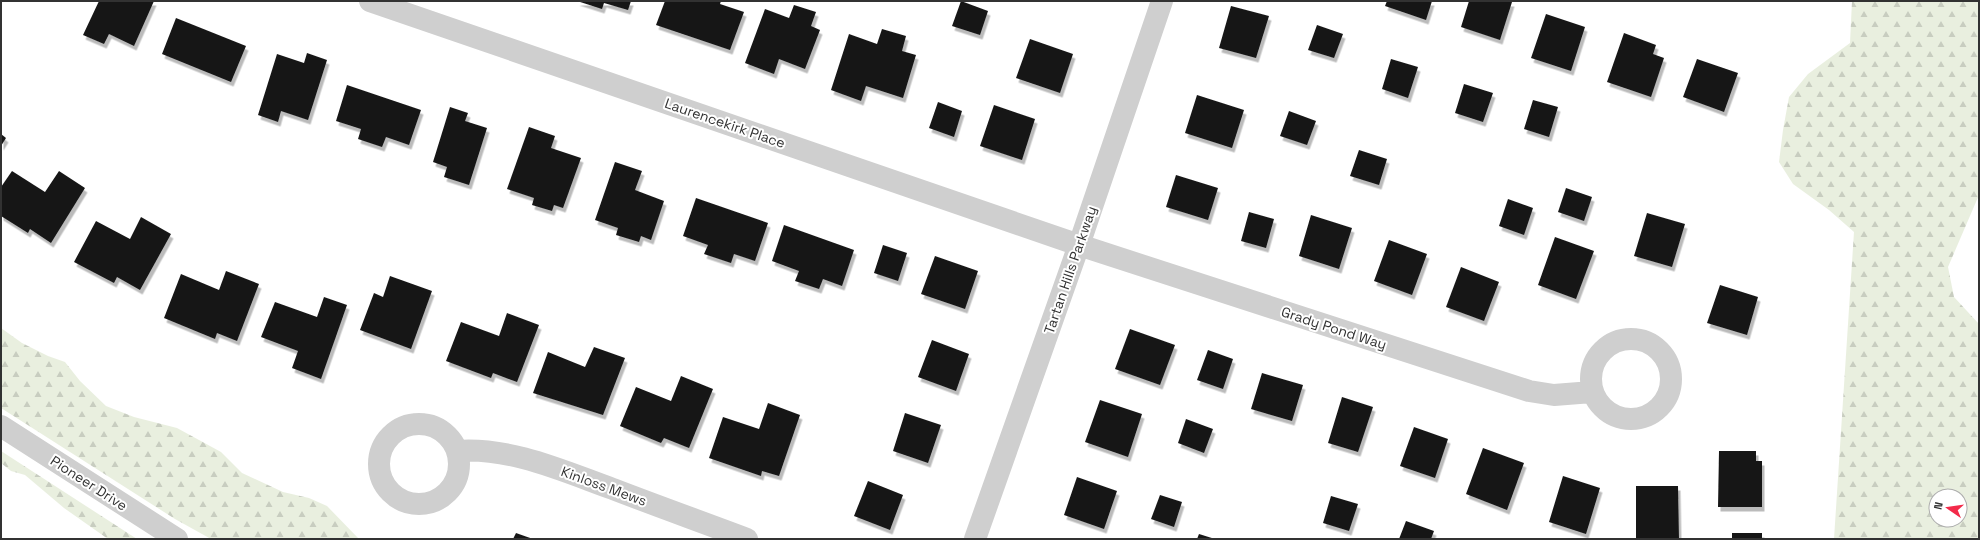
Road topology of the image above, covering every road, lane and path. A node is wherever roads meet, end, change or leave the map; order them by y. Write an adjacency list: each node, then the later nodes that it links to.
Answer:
1 (370, 1): 3 (street, Laurencekirk Place)
2 (1162, 1): 3 (street, Tartan Hills Parkway)
3 (1079, 245): 4 (street, Grady Pond Way); 9 (street, Tartan Hills Parkway)
4 (1592, 392)
5 (1, 426): 7 (street, Pioneer Drive)
6 (457, 451): 8 (street, Kinloss Mews)
7 (177, 539)
8 (747, 539)
9 (975, 539)

